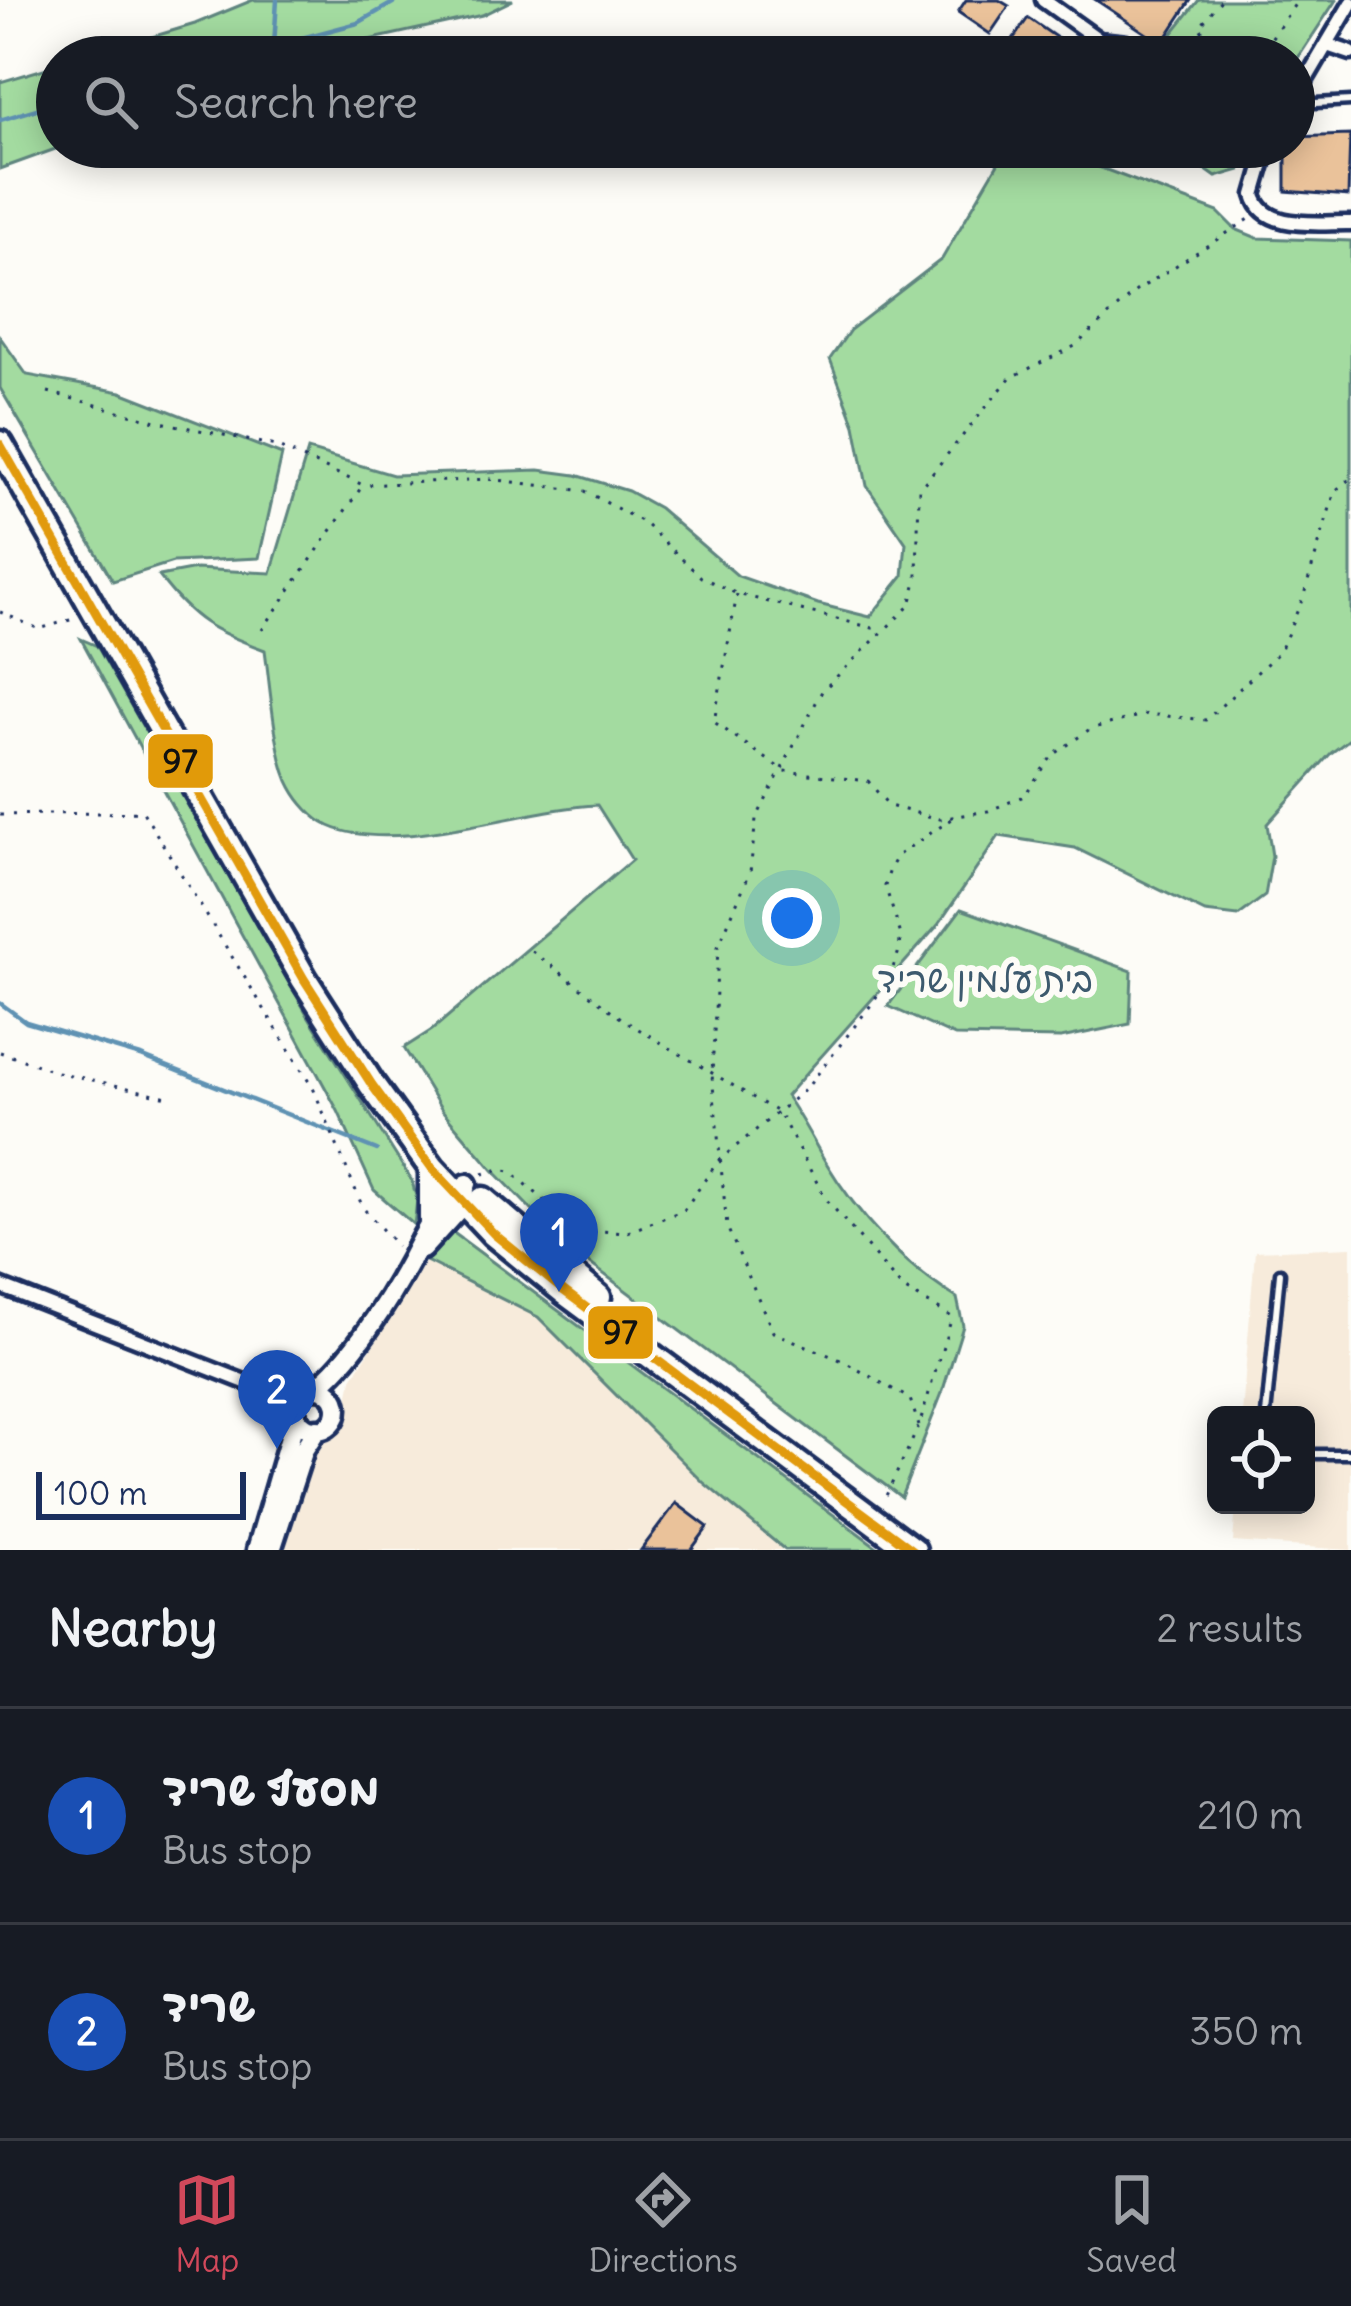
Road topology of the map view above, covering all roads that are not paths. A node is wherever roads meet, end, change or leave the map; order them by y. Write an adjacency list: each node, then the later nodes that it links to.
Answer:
1 (1043, 0): 3 (street)
2 (1351, 3): 4 (street)
3 (1094, 36)
4 (1327, 45): 5 (street); 6 (street)
5 (1351, 53)
6 (1315, 65)
7 (1351, 101): 8 (lane)
8 (1316, 103)
9 (1262, 168): 10 (street)
10 (1351, 223)
11 (0, 443): 12 (highway)
12 (304, 979): 13 (highway); 14 (highway)
13 (432, 1168): 14 (highway); 15 (highway)
14 (467, 1189): 15 (street); 16 (street); 29 (highway)
15 (432, 1218): 16 (street)
16 (410, 1261): 19 (street)
17 (1280, 1274): 22 (lane)
18 (0, 1286): 23 (street)
19 (351, 1349): 20 (street); 21 (street)
20 (315, 1388): 21 (street); 23 (street)
21 (335, 1400): 24 (street)
22 (1267, 1406)
23 (296, 1409): 24 (street); 27 (street)
24 (317, 1430): 28 (street)
25 (1315, 1454): 26 (lane)
26 (1351, 1454)
27 (257, 1550)
28 (271, 1550)
29 (914, 1550)

